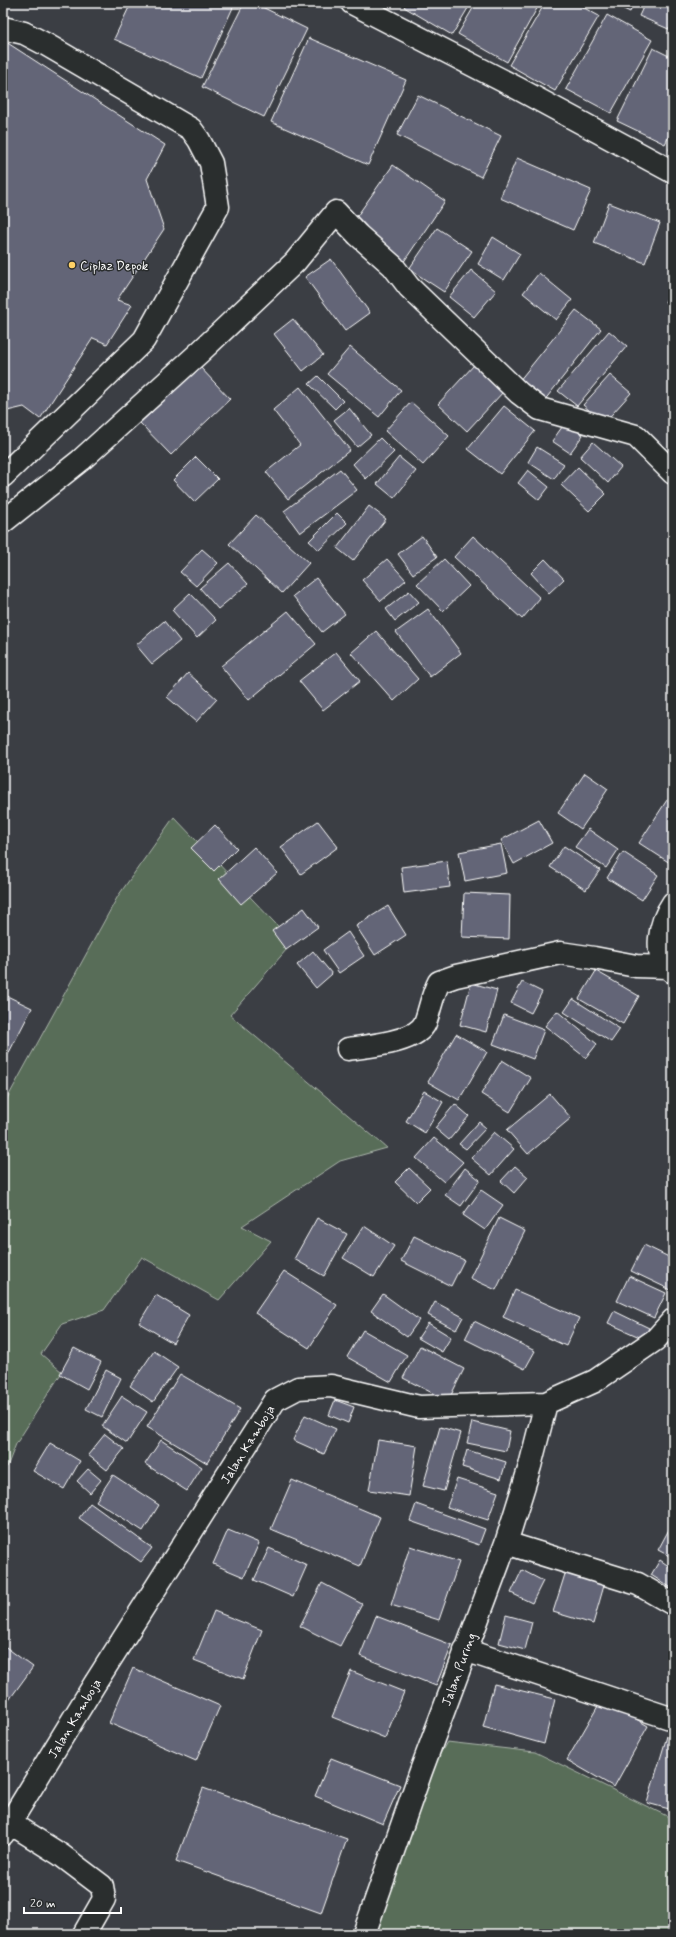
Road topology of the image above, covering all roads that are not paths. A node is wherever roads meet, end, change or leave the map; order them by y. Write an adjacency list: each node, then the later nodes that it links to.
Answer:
1 (352, 3): 3 (street)
2 (3, 28): 5 (street)
3 (673, 172)
4 (673, 473): 6 (street)
5 (3, 476)
6 (3, 522)
7 (673, 903): 8 (street)
8 (670, 969): 9 (street)
9 (348, 1048)
10 (673, 1320): 11 (street, Jalan Kamboja)
11 (546, 1403): 12 (street, Jalan Puring); 16 (street, Jalan Kamboja)
12 (506, 1542): 13 (street); 14 (street, Jalan Puring)
13 (673, 1604)
14 (465, 1650): 15 (street); 18 (street, Jalan Puring)
15 (673, 1719)
16 (7, 1828): 17 (street)
17 (84, 1934)
18 (364, 1934)

